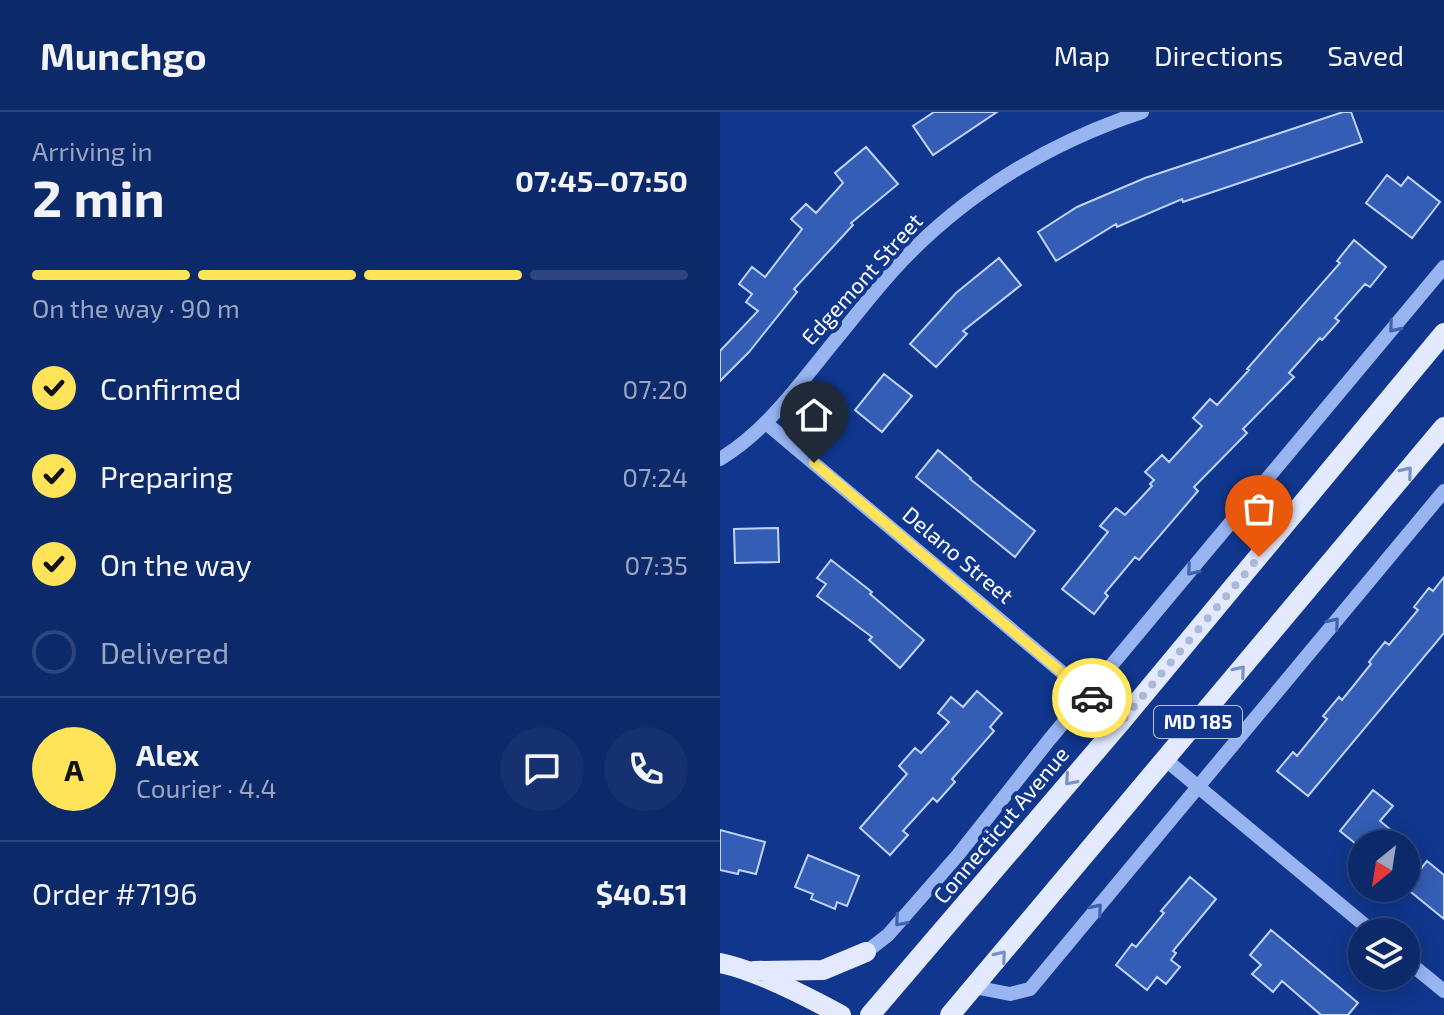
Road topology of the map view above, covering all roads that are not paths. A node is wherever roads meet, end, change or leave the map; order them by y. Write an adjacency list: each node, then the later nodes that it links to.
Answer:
1 (1142, 112): 4 (street, Edgemont Street)
2 (1444, 267): 8 (street, one-way to 8)
3 (1444, 333): 9 (main road, Connecticut Avenue / MD 185)
4 (766, 423): 6 (street, Edgemont Street); 8 (street, Delano Street)
5 (1444, 427): 10 (main road, MD 185, one-way to 5)
6 (720, 459)
7 (1444, 491): 11 (street, one-way to 7)
8 (1088, 694): 9 (street, Delano Street); 13 (street, one-way to 13)
9 (1121, 722): 20 (main road, Connecticut Avenue / MD 185, one-way to 20)
10 (1166, 760): 11 (street); 17 (main road, MD 185, one-way to 10)
11 (1198, 786): 12 (street); 17 (street, one-way to 11)
12 (1356, 918)
13 (866, 952): 15 (main road)
14 (720, 963): 15 (main road)
15 (745, 971): 19 (main road)
16 (1420, 971): 18 (street)
17 (974, 987): 21 (main road, MD 185)
18 (1444, 991)
19 (841, 1015)
20 (870, 1015)
21 (950, 1015)

